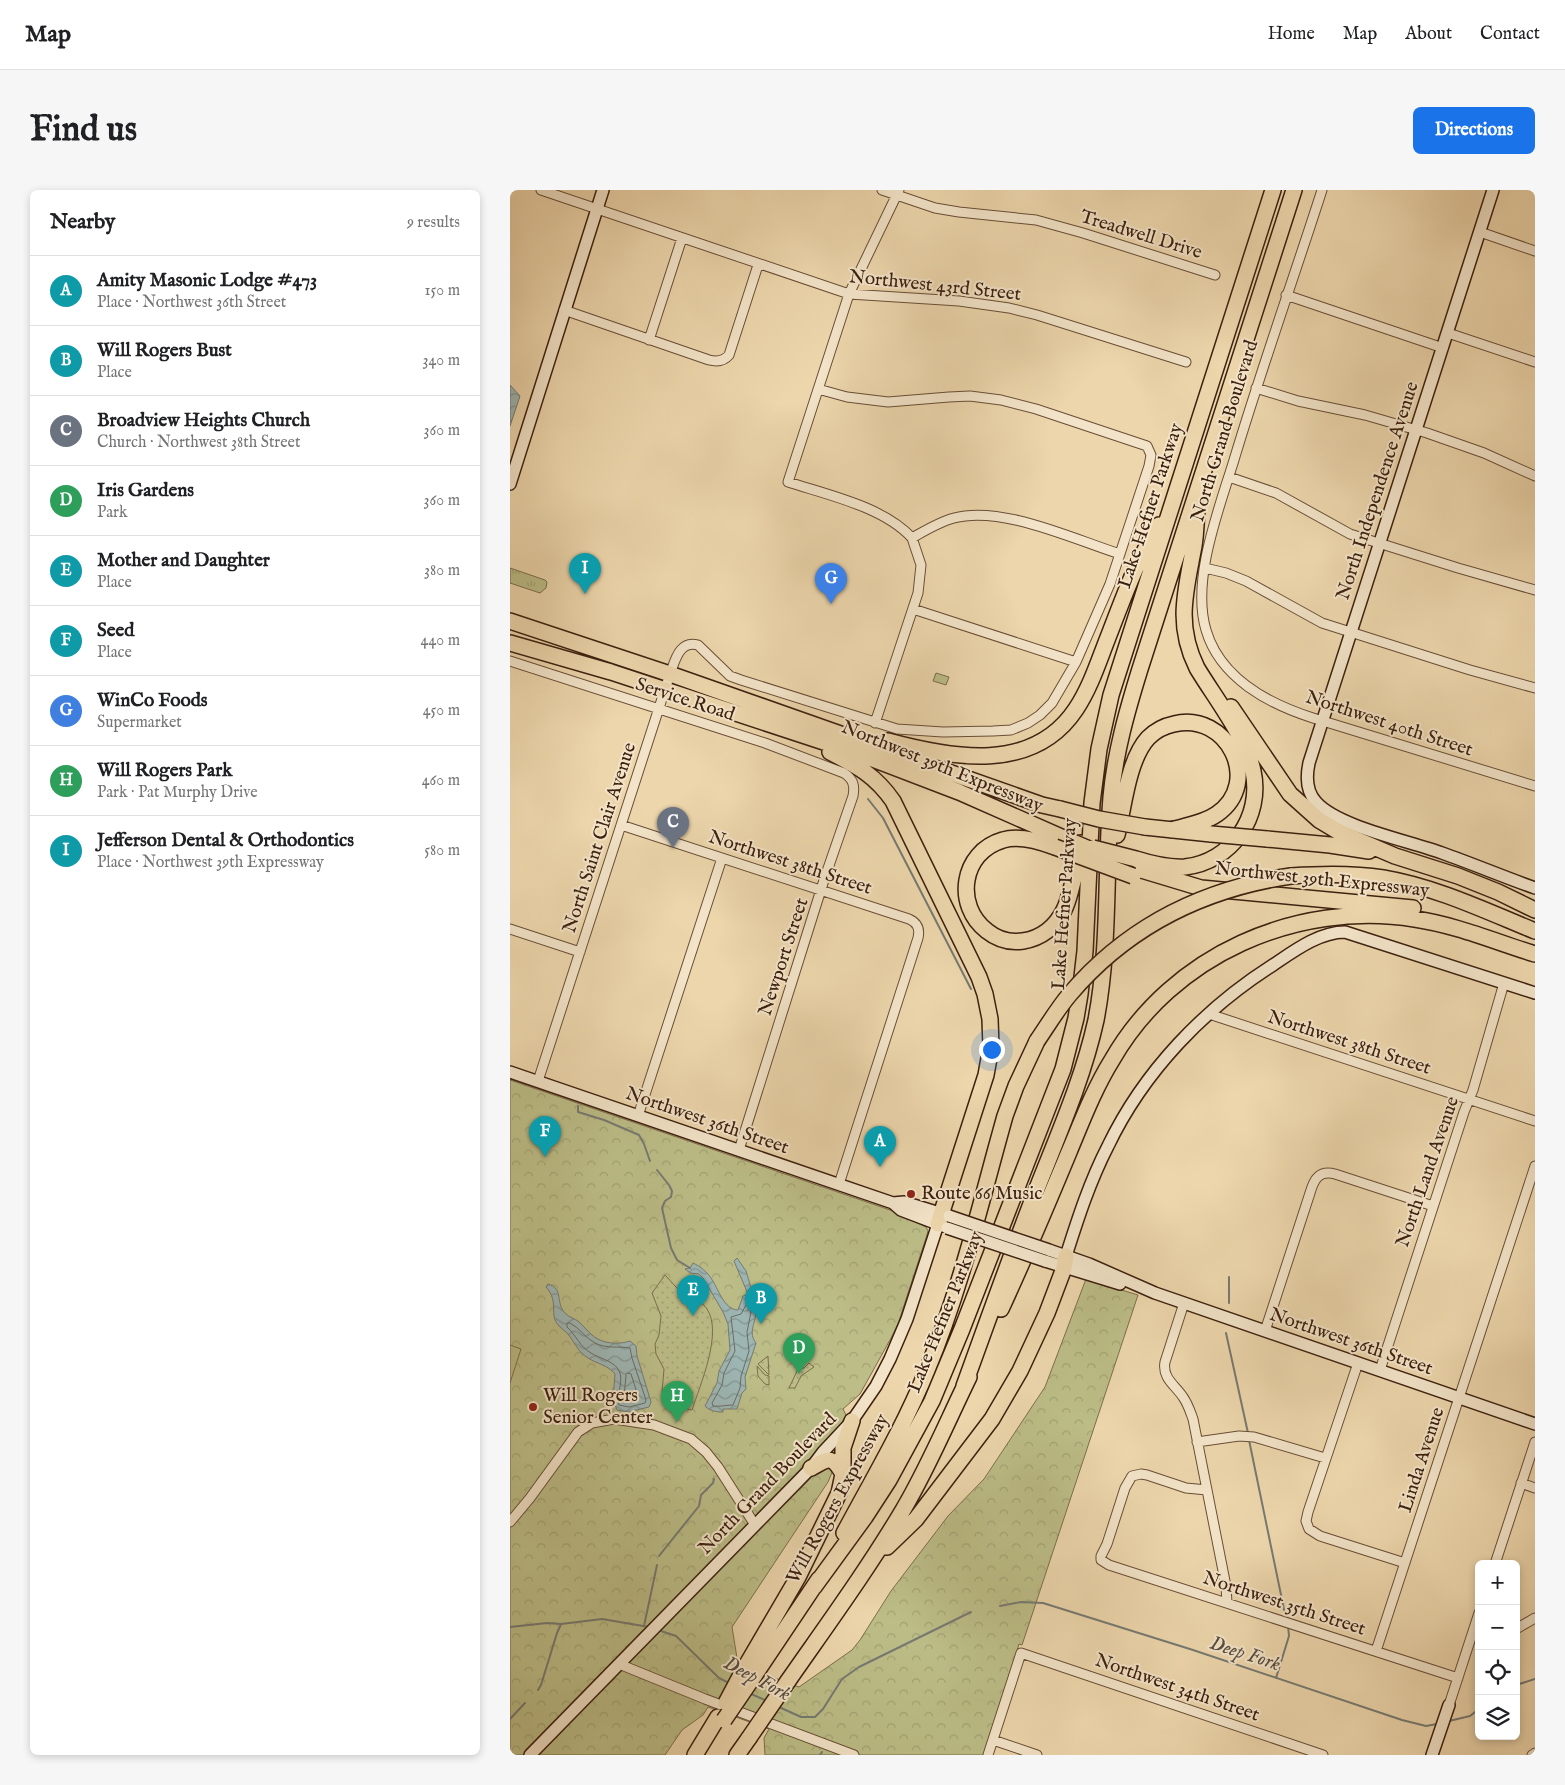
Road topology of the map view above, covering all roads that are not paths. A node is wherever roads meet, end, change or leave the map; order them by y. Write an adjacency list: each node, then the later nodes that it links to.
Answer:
1 (541, 190): 9 (street, Northwest 43rd Street)
2 (603, 190): 9 (main road)
3 (882, 190): 8 (street, Treadwell Drive)
4 (1273, 190): 30 (highway, Lake Hefner Parkway)
5 (1294, 190): 28 (highway, Lake Hefner Parkway)
6 (1322, 190): 16 (street, North Grand Boulevard)
7 (1493, 190): 10 (main road, North Independence Avenue)
8 (898, 192): 14 (street, Treadwell Drive); 15 (street)
9 (597, 209): 11 (street, Northwest 43rd Street); 17 (main road)
10 (1480, 232): 12 (street); 18 (main road, North Independence Avenue)
11 (682, 238): 13 (street, Northwest 43rd Street); 19 (street)
12 (1535, 250)
13 (758, 265): 15 (street, Northwest 43rd Street); 19 (street)
14 (1215, 275)
15 (849, 294): 21 (street, Northwest 43rd Street); 23 (street)
16 (1286, 295): 20 (street); 24 (street, North Grand Boulevard)
17 (564, 310): 19 (street); 29 (main road)
18 (1448, 333): 20 (main road, North Independence Avenue); 22 (street)
19 (649, 340)
20 (1443, 348): 25 (main road, North Independence Avenue)
21 (1186, 362)
22 (1535, 362)
23 (818, 388): 31 (street); 33 (street)
24 (1256, 388): 25 (street); 26 (street, North Grand Boulevard)
25 (1416, 430): 27 (street); 32 (main road, North Independence Avenue)
26 (1229, 476): 32 (street); 34 (street, North Grand Boulevard)
27 (1535, 476)
28 (1200, 482): 40 (highway); 61 (highway, Lake Hefner Parkway)
29 (510, 484)
30 (1178, 489): 51 (highway); 54 (highway, Lake Hefner Parkway)
31 (912, 538): 33 (street); 36 (street)
32 (1380, 544): 35 (street); 38 (main road, North Independence Avenue)
33 (1120, 554): 42 (street)
34 (1205, 568): 38 (street); 44 (street, North Grand Boulevard)
35 (1535, 590)
36 (913, 608): 42 (street); 49 (street)
37 (510, 621): 43 (highway, Northwest 39th Expressway)
38 (1352, 632): 45 (street); 48 (main road, North Independence Avenue)
39 (510, 643): 46 (highway, Northwest 39th Expressway)
40 (1188, 643): 58 (highway); 60 (highway)
41 (510, 661): 47 (street, Service Road)
42 (1076, 662): 49 (street)
43 (670, 674): 46 (street, North Saint Clair Avenue); 49 (street, North Saint Clair Avenue); 51 (highway, Northwest 39th Expressway)
44 (1238, 679): 48 (street, Northwest 40th Street)
45 (1535, 688)
46 (665, 690): 47 (street, North Saint Clair Avenue); 50 (highway, Northwest 39th Expressway)
47 (659, 709): 52 (street, Service Road); 55 (street, North Saint Clair Avenue)
48 (1323, 721): 53 (street, Northwest 40th Street); 62 (main road, North Independence Avenue)
49 (876, 723)
50 (774, 726): 57 (highway, Northwest 39th Expressway); 81 (highway)
51 (820, 726): 56 (highway, Northwest 39th Expressway, bridge)
52 (847, 775): 63 (street, Newport Street)
53 (1535, 786)
54 (1092, 803): 57 (highway); 104 (highway, Lake Hefner Parkway)
55 (621, 825): 59 (street, Northwest 38th Street); 67 (street, North Saint Clair Avenue)
56 (1171, 830): 58 (highway, Northwest 39th Expressway, bridge); 61 (highway)
57 (1056, 840): 60 (highway, bridge); 60 (highway, Northwest 39th Expressway, bridge)
58 (1395, 856): 64 (highway)
59 (722, 858): 63 (street, Northwest 38th Street); 75 (street)
60 (1135, 868): 68 (highway, Northwest 39th Expressway)
61 (1107, 880): 87 (highway, Lake Hefner Parkway)
62 (1535, 888)
63 (822, 890): 77 (street, Newport Street); 79 (street, Northwest 38th Street)
64 (1535, 910)
65 (510, 929): 67 (street)
66 (1535, 931): 104 (highway, Will Rogers Expressway, bridge)
67 (580, 952): 73 (street, North Saint Clair Avenue)
68 (1535, 953): 87 (highway)
69 (1504, 983): 70 (main road); 71 (main road); 74 (street, North Land Avenue)
70 (1535, 993)
71 (1209, 1014): 74 (street, Northwest 38th Street); 82 (main road)
72 (510, 1072): 73 (main road, Northwest 36th Street)
73 (538, 1081): 75 (main road, Northwest 36th Street)
74 (1470, 1099): 76 (street, Northwest 38th Street); 80 (street, North Land Avenue)
75 (638, 1116): 77 (main road, Northwest 36th Street)
76 (1535, 1120)
77 (739, 1150): 79 (main road, Northwest 36th Street)
78 (1535, 1166): 88 (street, Linda Avenue)
79 (839, 1184): 81 (main road, Northwest 36th Street)
80 (1433, 1206): 84 (street); 86 (street, North Land Avenue)
81 (944, 1221): 82 (main road, Northwest 36th Street, bridge); 89 (main road, North Grand Boulevard)
82 (1065, 1262): 83 (main road, Northwest 36th Street); 102 (highway)
83 (1184, 1303): 84 (main road, Northwest 36th Street); 91 (street)
84 (1265, 1331): 85 (main road, Northwest 36th Street)
85 (1358, 1363): 86 (main road, Northwest 36th Street); 93 (street)
86 (1380, 1370): 88 (main road, Northwest 36th Street)
87 (964, 1386): 102 (highway)
88 (1459, 1398): 90 (main road, Northwest 36th Street); 103 (street, Linda Avenue)
89 (852, 1421): 94 (main road, North Grand Boulevard); 95 (highway)
90 (1535, 1424)
91 (1197, 1442): 93 (street); 98 (street)
92 (1535, 1442): 96 (street)
93 (1325, 1458): 103 (street)
94 (811, 1468): 95 (highway); 100 (main road, North Grand Boulevard)
95 (843, 1474): 111 (highway)
96 (1521, 1483): 97 (street); 101 (street)
97 (1535, 1488)
98 (1207, 1490): 105 (street); 105 (street, Northwest 35th Street)
99 (510, 1522): 100 (street)
100 (755, 1525): 110 (main road, North Grand Boulevard)
101 (1496, 1560)
102 (869, 1563): 119 (highway, bridge)
103 (1405, 1563): 109 (street, Linda Avenue)
104 (814, 1587): 111 (highway, Will Rogers Expressway)
105 (1227, 1603): 109 (street, Northwest 35th Street)
106 (1535, 1618): 107 (street)
107 (1520, 1627)
108 (1475, 1638): 112 (street)
109 (1376, 1651): 112 (street, Northwest 35th Street)
110 (619, 1664): 116 (main road, North Grand Boulevard); 120 (street)
111 (749, 1673): 114 (highway, Will Rogers Expressway, bridge)
112 (1458, 1678): 113 (street)
113 (1449, 1705): 124 (main road)
114 (721, 1719): 117 (highway); 118 (highway, Will Rogers Expressway)
115 (993, 1740): 121 (street); 122 (street); 123 (street, Northwest 34th Street)
116 (530, 1755)
117 (695, 1755)
118 (700, 1755)
119 (737, 1755)
120 (854, 1755)
121 (988, 1755)
122 (1038, 1755)
123 (1323, 1755)
124 (1432, 1755)

